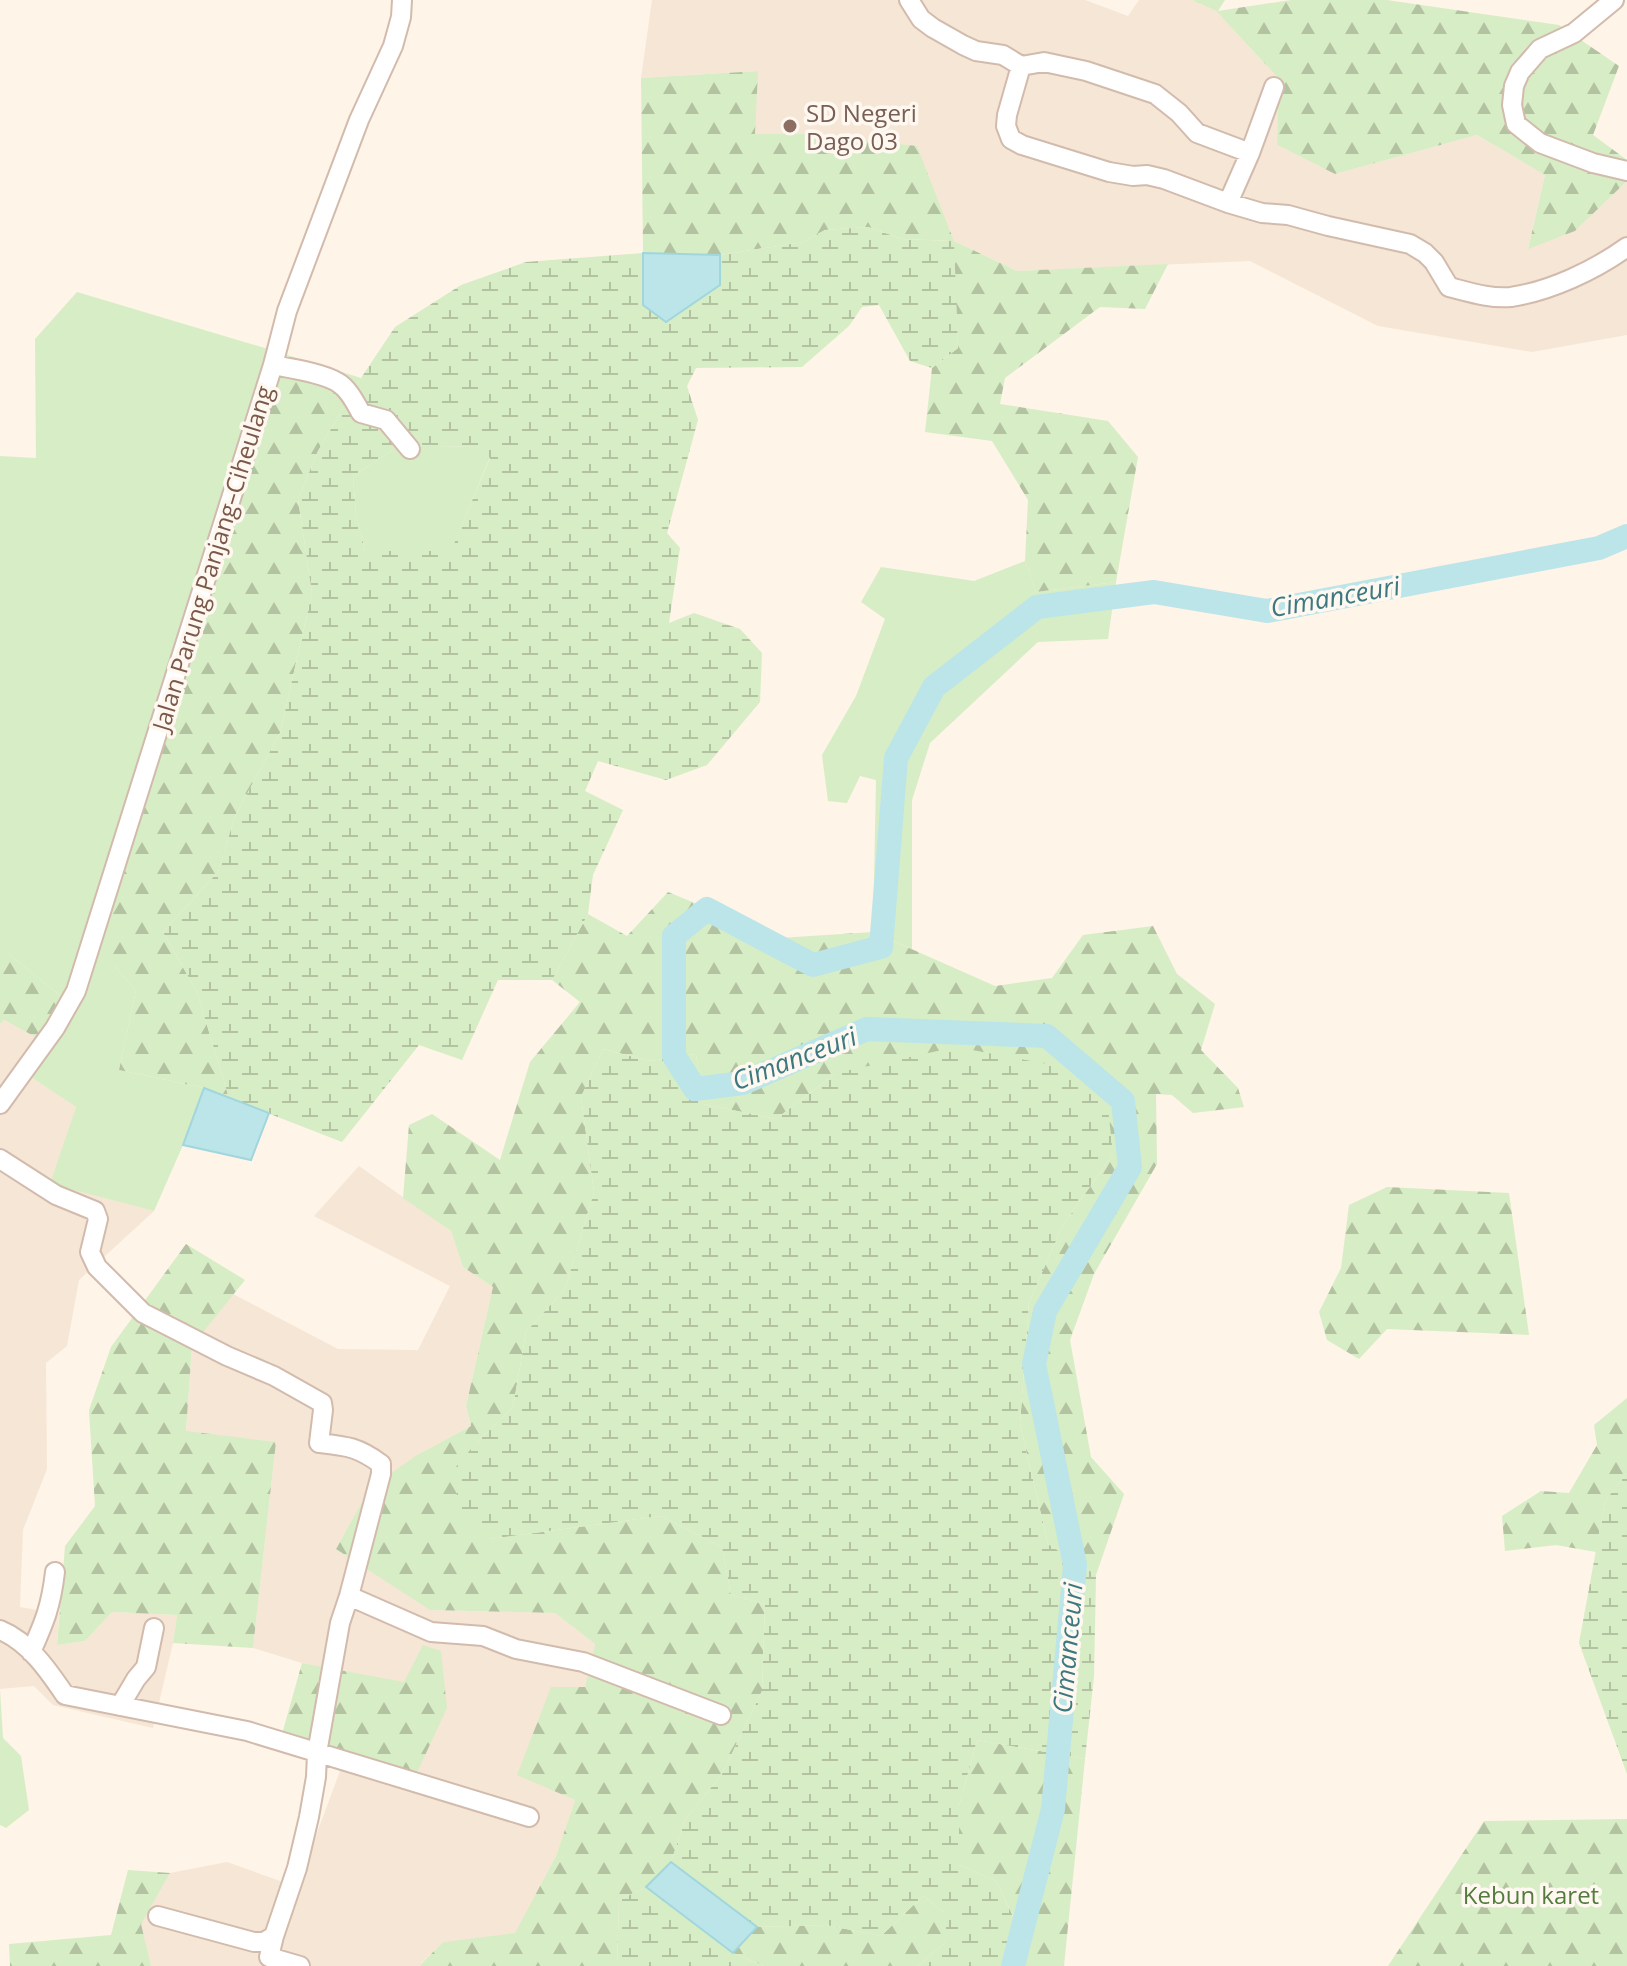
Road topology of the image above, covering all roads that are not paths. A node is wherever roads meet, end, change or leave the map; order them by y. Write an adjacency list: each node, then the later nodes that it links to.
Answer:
1 (402, 0): 10 (street, Jalan Parung Panjang–Ciheulang)
2 (909, 0): 4 (street)
3 (1614, 0): 7 (street)
4 (1021, 66): 6 (street); 8 (street)
5 (1274, 87): 6 (street)
6 (1250, 153): 8 (street)
7 (1627, 171)
8 (1228, 203): 9 (street)
9 (1627, 247)
10 (273, 365): 11 (street); 12 (street, Jalan Parung Panjang–Ciheulang)
11 (410, 449)
12 (0, 1104)
13 (0, 1159): 15 (street)
14 (55, 1572): 18 (street)
15 (349, 1596): 20 (street); 21 (street)
16 (154, 1628): 19 (street)
17 (0, 1630): 18 (street)
18 (31, 1652): 19 (street)
19 (120, 1706): 21 (street)
20 (721, 1715)
21 (317, 1753): 22 (street); 24 (street)
22 (529, 1817)
23 (158, 1916): 24 (street)
24 (274, 1936): 25 (street)
25 (268, 1961): 26 (street)
26 (300, 1966)

